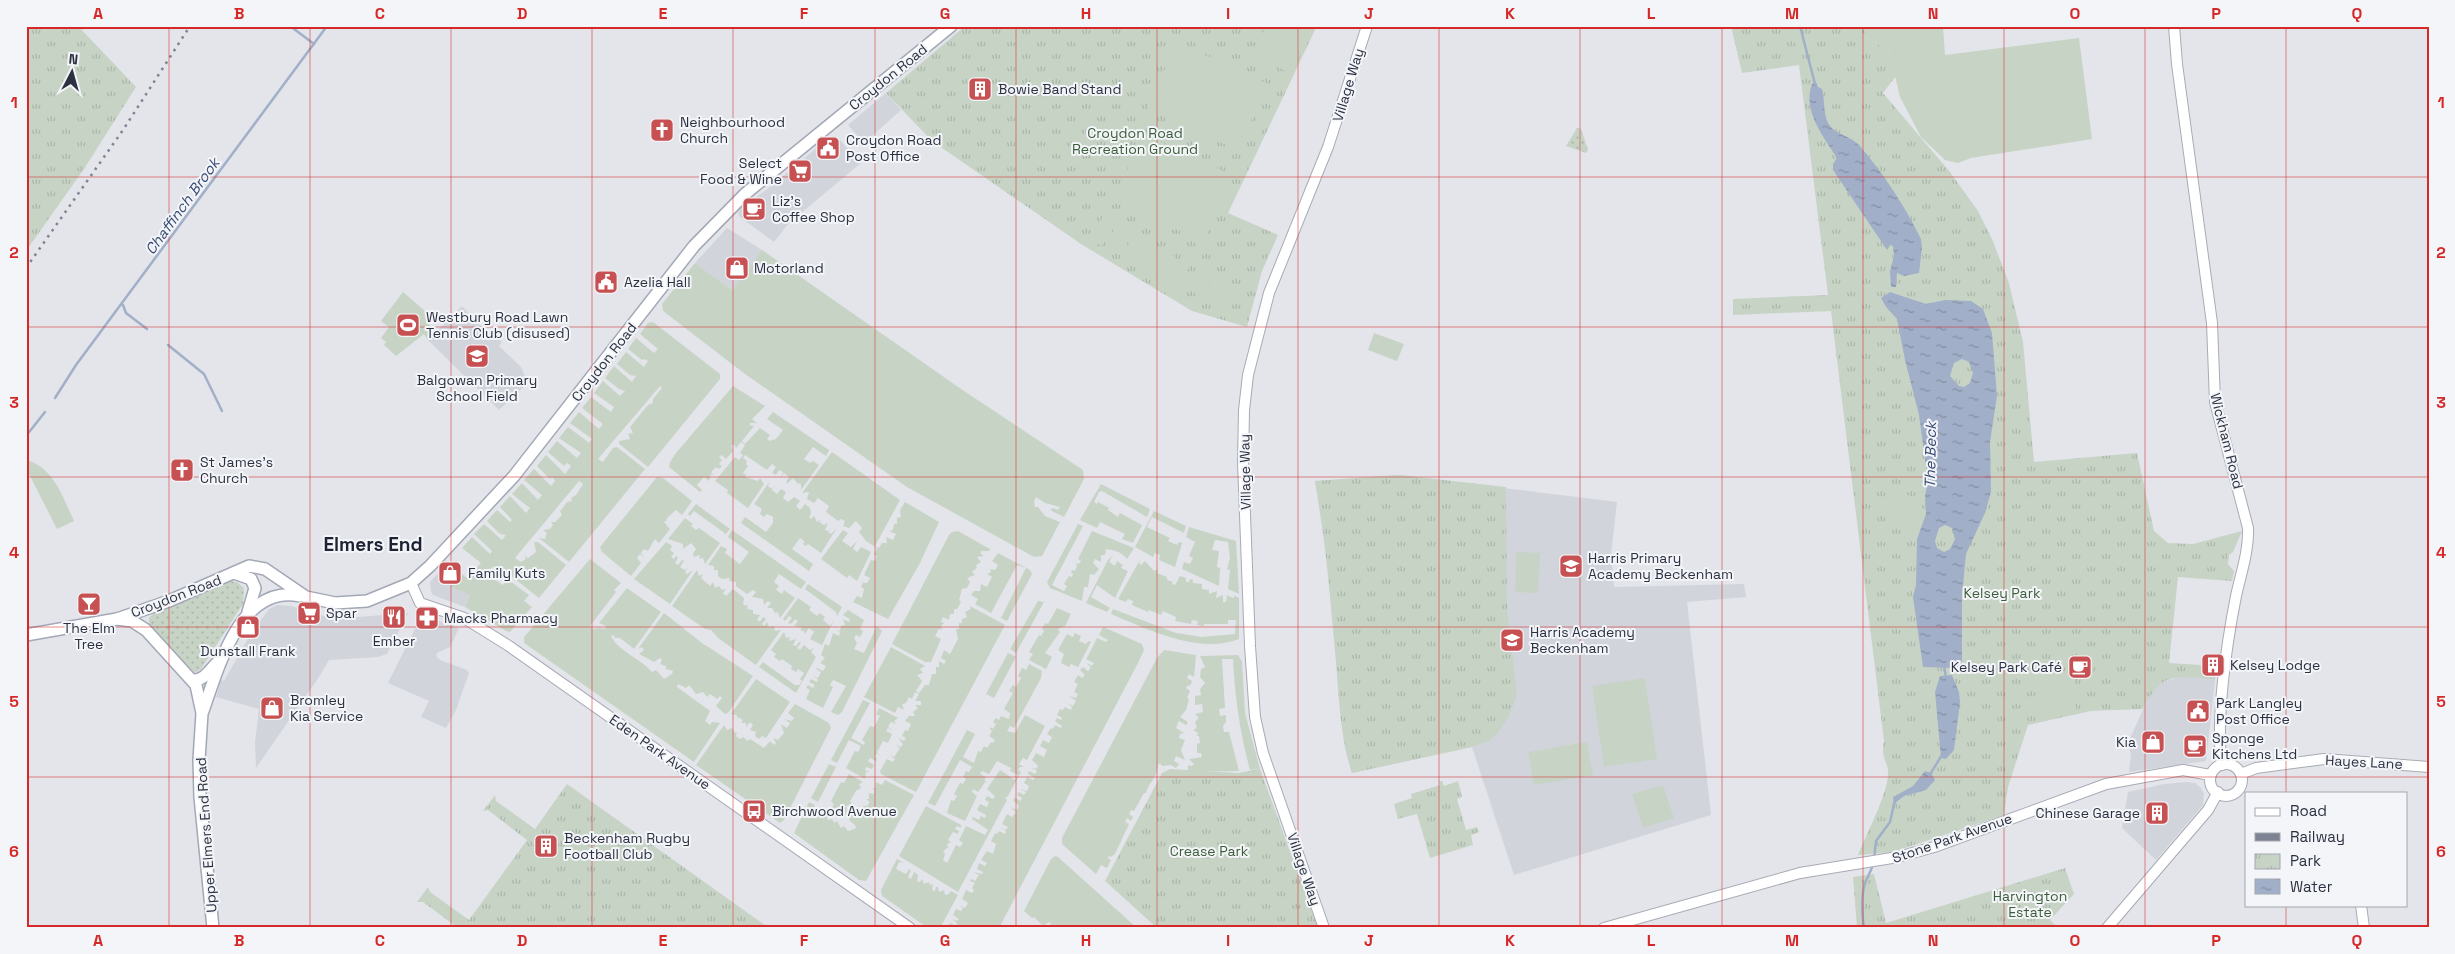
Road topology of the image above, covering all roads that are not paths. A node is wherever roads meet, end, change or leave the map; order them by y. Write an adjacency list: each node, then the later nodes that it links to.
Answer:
1 (950, 26): 5 (main road, Croydon Road)
2 (1368, 26): 24 (street, Village Way)
3 (2174, 26): 15 (street, Wickham Road)
4 (234, 573): 6 (main road, Croydon Road); 7 (main road, Croydon Road); 8 (main road, Croydon Road)
5 (411, 583): 6 (main road, Croydon Road); 23 (street, Eden Park Avenue)
6 (306, 597): 8 (main road)
7 (148, 609): 9 (main road, Croydon Road); 10 (main road)
8 (245, 618): 12 (main road)
9 (117, 620): 10 (main road, Croydon Road); 11 (main road, Croydon Road)
10 (146, 630): 13 (main road)
11 (26, 636)
12 (211, 678): 13 (main road); 14 (main road)
13 (194, 680): 14 (main road)
14 (202, 713): 22 (main road, Upper Elmers End Road)
15 (2222, 765): 17 (street); 18 (street)
16 (2429, 767): 18 (street, Hayes Lane)
17 (2210, 774): 19 (street); 25 (street, Stone Park Avenue)
18 (2241, 774): 20 (street)
19 (2218, 792): 20 (street); 26 (street)
20 (2243, 792)
21 (2361, 906): 27 (street)
22 (213, 928)
23 (910, 928)
24 (1324, 928)
25 (1604, 928)
26 (2107, 928)
27 (2364, 928)

